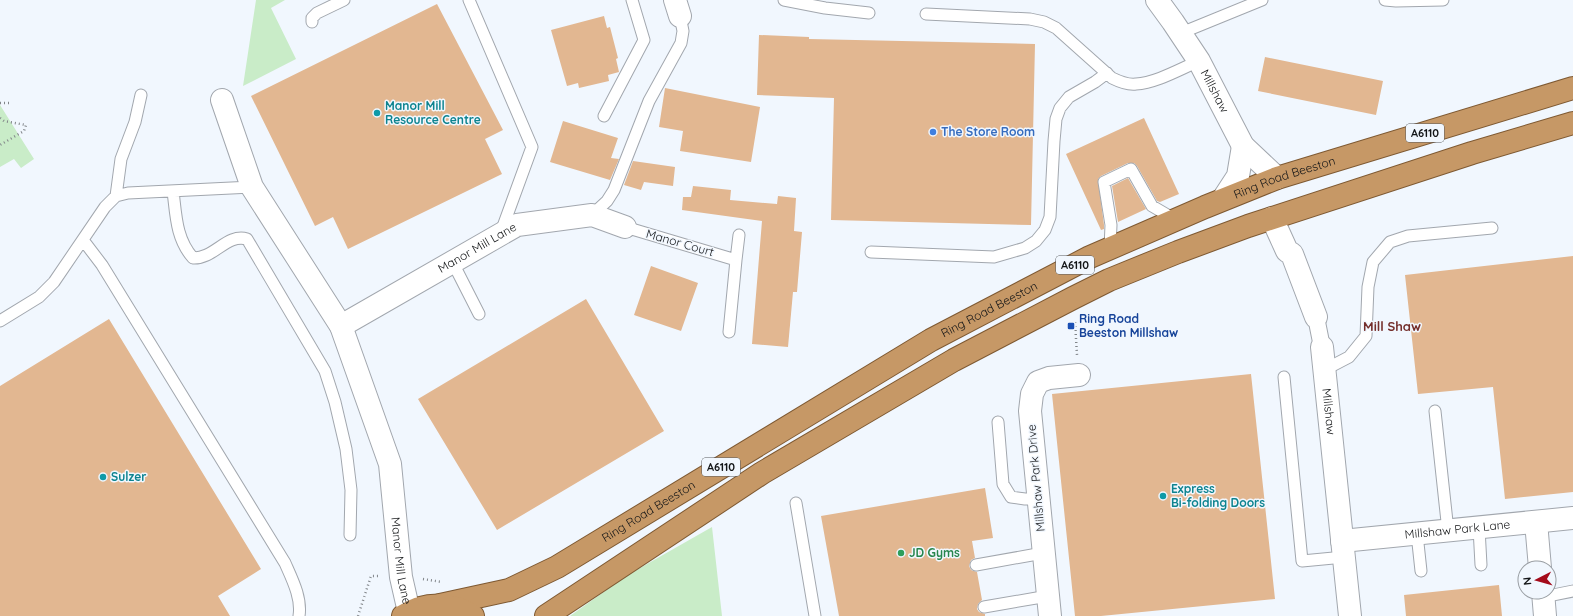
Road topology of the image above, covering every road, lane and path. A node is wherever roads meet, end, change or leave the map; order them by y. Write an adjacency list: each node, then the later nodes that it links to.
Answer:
1 (344, 0): 12 (lane)
2 (469, 0): 36 (lane)
3 (632, 0): 21 (lane)
4 (784, 0): 10 (lane)
5 (1157, 0): 13 (street, Millshaw)
6 (1262, 0): 13 (lane)
7 (1385, 0): 8 (lane)
8 (1443, 0)
9 (677, 8): 31 (lane)
10 (869, 13)
11 (926, 14): 15 (lane)
12 (312, 22)
13 (1180, 33): 14 (street, Millshaw)
14 (1199, 61): 15 (lane); 25 (street, Millshaw)
15 (1107, 73): 40 (lane)
16 (1573, 88): 26 (highway, Ring Road Beeston / A6110)
17 (141, 95): 29 (lane)
18 (222, 100): 27 (street, Manor Mill Lane)
19 (0, 103): 20 (path)
20 (10, 103)
21 (604, 116)
22 (0, 118): 24 (path)
23 (1573, 123): 32 (highway, A6110)
24 (0, 145)
25 (1243, 146): 26 (street, Millshaw); 30 (street)
26 (1277, 178): 30 (highway, Ring Road Beeston / A6110)
27 (252, 187): 28 (lane); 47 (street, Manor Mill Lane)
28 (173, 191): 29 (lane); 62 (lane)
29 (116, 196): 38 (lane)
30 (1223, 199): 33 (highway, Ring Road Beeston / A6110)
31 (592, 215): 34 (street, Manor Mill Lane); 36 (street, Manor Mill Lane)
32 (1272, 218): 43 (highway, A6110); 45 (street, Millshaw)
33 (1176, 220): 39 (highway, Ring Road Beeston / A6110); 39 (lane)
34 (624, 227): 41 (lane, Manor Court)
35 (1492, 228): 50 (lane)
36 (500, 234): 42 (street, Manor Mill Lane)
37 (739, 235): 41 (lane)
38 (83, 240): 46 (lane); 75 (lane)
39 (1110, 248): 71 (highway, Ring Road Beeston / A6110)
40 (871, 252)
41 (736, 260): 48 (lane)
42 (452, 261): 44 (lane); 47 (street, Manor Mill Lane)
43 (1073, 298): 51 (path); 77 (highway, A6110)
44 (479, 314)
45 (1316, 317): 49 (street, Millshaw)
46 (0, 321)
47 (341, 326): 74 (street, Manor Mill Lane)
48 (729, 332)
49 (1322, 347): 50 (street, Millshaw)
50 (1326, 369): 63 (street, Millshaw)
51 (1079, 375): 55 (street, Millshaw Park Drive)
52 (1284, 377): 63 (lane)
53 (1435, 411): 60 (lane)
54 (998, 422): 55 (lane)
55 (1038, 499): 64 (street, Millshaw Park Drive)
56 (796, 504): 78 (lane)
57 (1573, 518): 58 (street, Millshaw Park Lane)
58 (1536, 522): 59 (street, Millshaw Park Lane); 65 (street)
59 (1479, 528): 60 (street, Millshaw Park Lane); 67 (lane)
60 (1448, 531): 61 (street, Millshaw Park Lane)
61 (1417, 534): 63 (street, Millshaw Park Lane); 68 (lane)
62 (350, 535)
63 (1343, 550): 79 (street, Millshaw)
64 (1043, 553): 66 (lane); 72 (street, Millshaw Park Drive)
65 (1539, 560)
66 (976, 565)
67 (1482, 565)
68 (1421, 570)
69 (1573, 591): 70 (lane)
70 (1544, 602)
71 (440, 605): 74 (highway); 76 (highway)
72 (1049, 606): 73 (lane)
73 (984, 607)
74 (406, 614)
75 (298, 616)
76 (473, 616)
77 (546, 616)
78 (815, 616)
79 (1350, 616)

